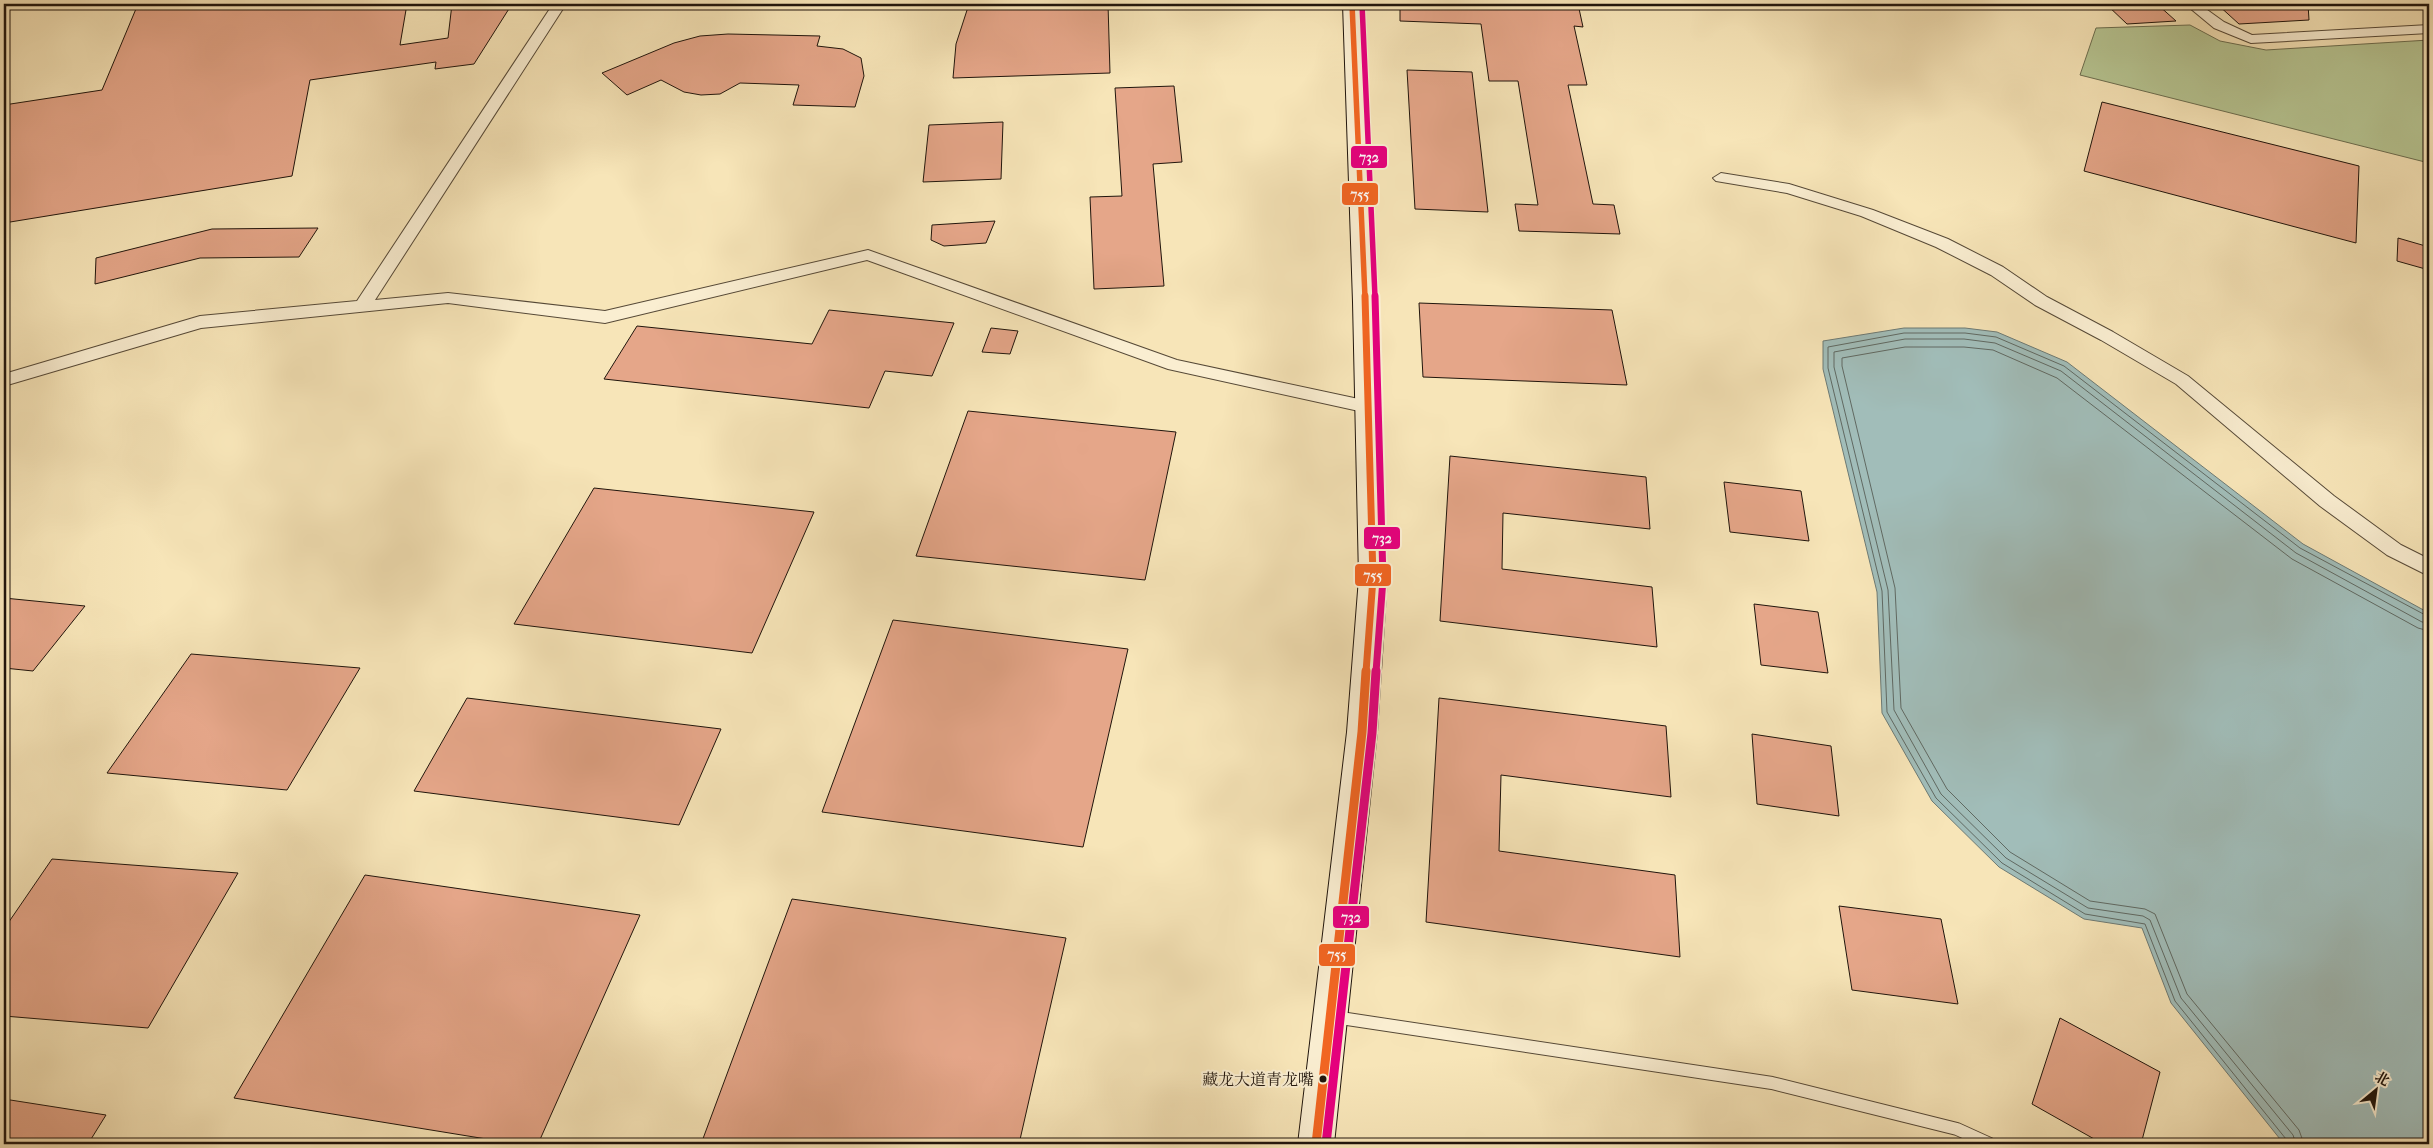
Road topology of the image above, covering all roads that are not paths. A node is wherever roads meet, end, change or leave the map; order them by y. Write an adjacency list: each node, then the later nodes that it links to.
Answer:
1 (559, 4): 6 (street)
2 (1352, 4): 8 (main road)
3 (2191, 4): 4 (street)
4 (2429, 29)
5 (1721, 178): 9 (street)
6 (362, 307): 7 (street); 8 (street)
7 (4, 380)
8 (1368, 407): 10 (main road)
9 (2429, 568)
10 (1330, 1016): 11 (main road); 12 (lane)
11 (1316, 1144)
12 (1990, 1144)

